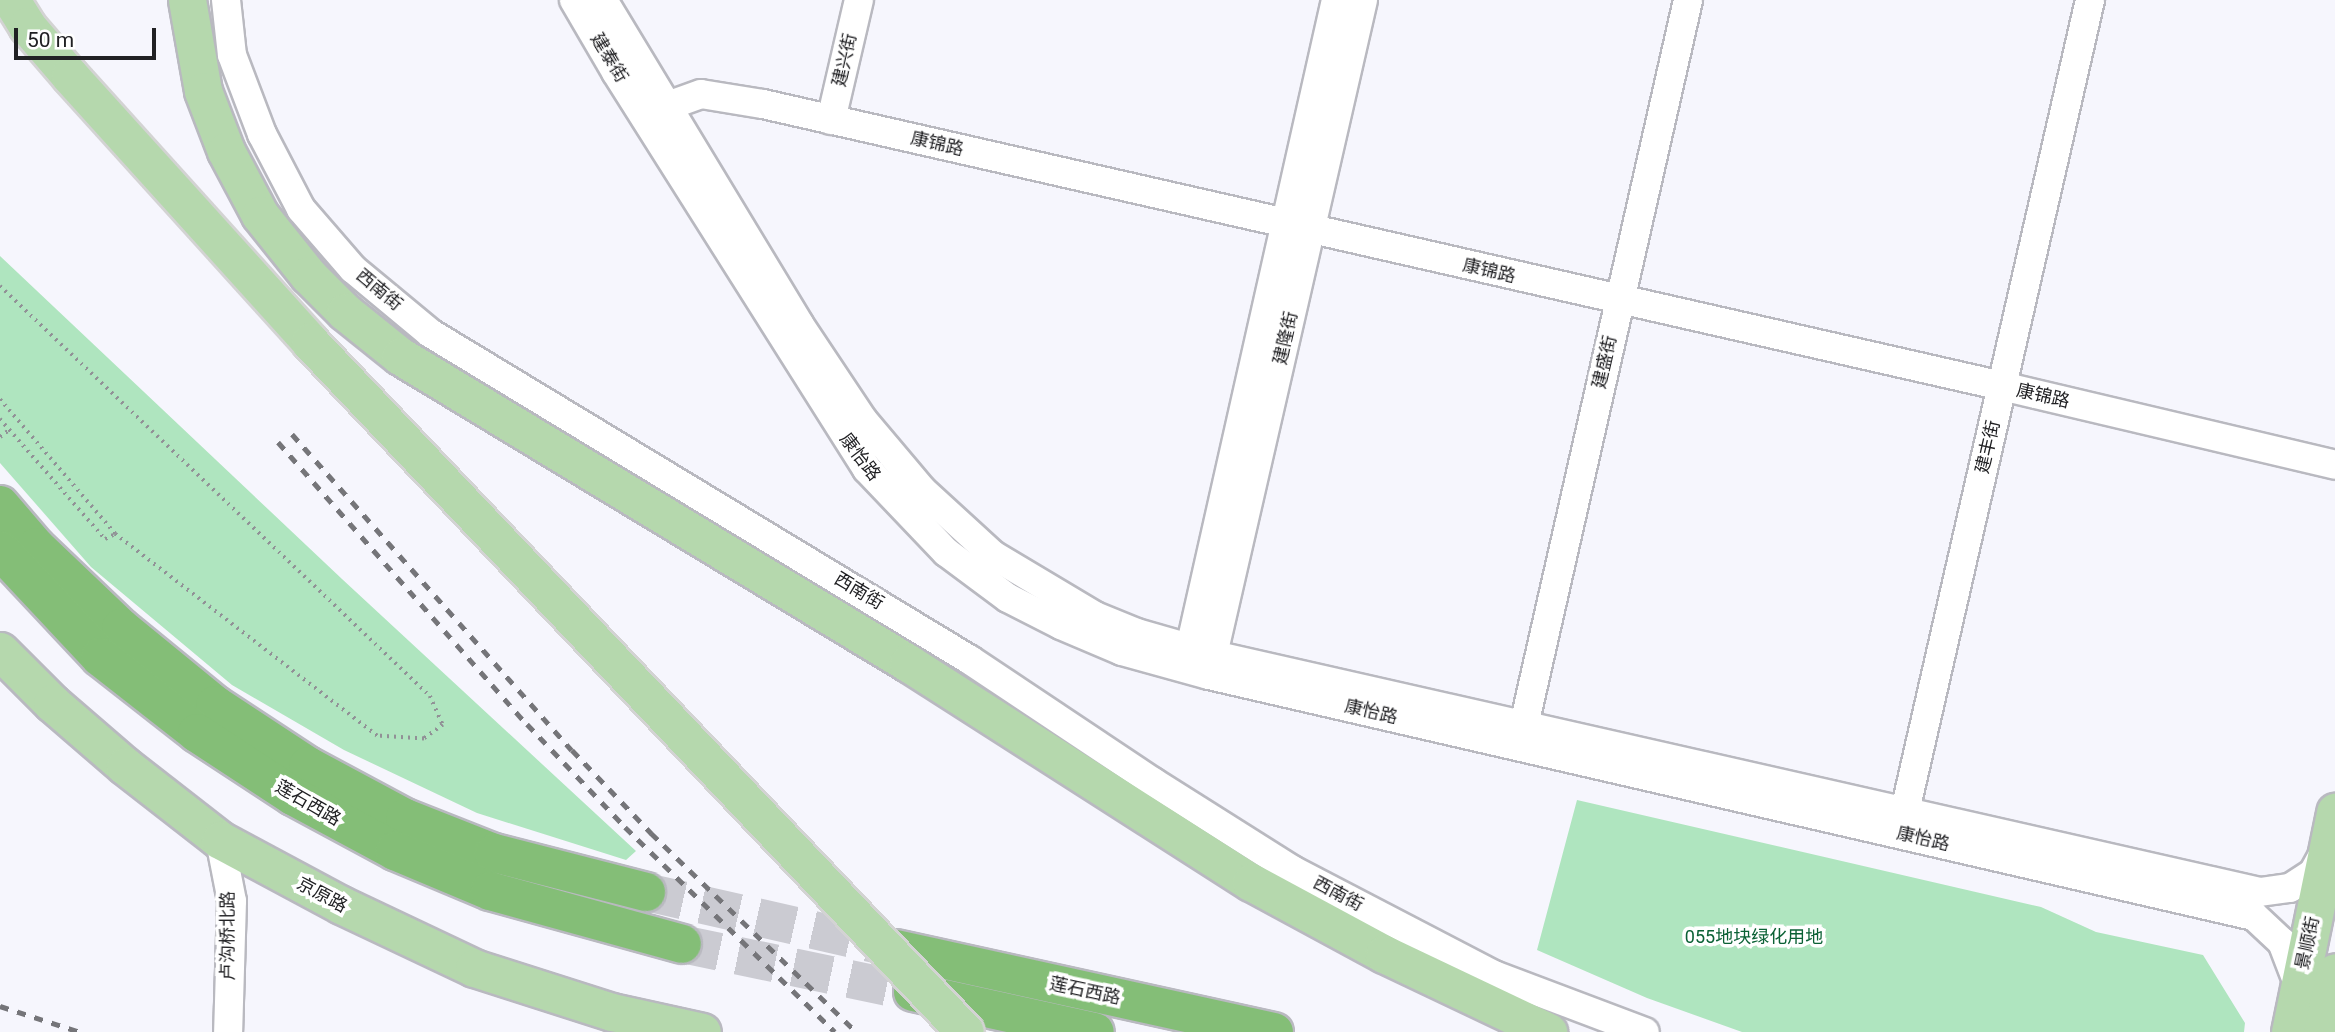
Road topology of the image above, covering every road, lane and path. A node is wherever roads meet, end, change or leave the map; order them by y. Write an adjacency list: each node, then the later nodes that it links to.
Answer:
1 (11, 0): 39 (main road, bridge)
2 (187, 0): 42 (main road)
3 (226, 0): 43 (street, 西南街)
4 (574, 0): 11 (street, 建泰街)
5 (603, 0): 11 (street, 建泰街)
6 (859, 0): 12 (street, 建兴街)
7 (1336, 0): 13 (street, 建隆街)
8 (1363, 0): 13 (street, 建隆街)
9 (1688, 0): 15 (street, 建盛街)
10 (2090, 0): 16 (street, 建丰街)
11 (656, 109): 12 (street, 康锦路); 26 (street, 康怡路)
12 (831, 120): 13 (street, 康锦路)
13 (1298, 227): 15 (street, 康锦路); 26 (street, 建隆街)
14 (0, 286): 23 (path)
15 (1619, 301): 16 (street, 康锦路); 27 (street, 建盛街)
16 (2002, 386): 21 (street, 康锦路); 28 (street, 建丰街)
17 (0, 400): 23 (path)
18 (0, 419): 19 (path)
19 (9, 429): 20 (path); 23 (path)
20 (0, 437)
21 (2335, 465)
22 (0, 505): 31 (highway, 莲石西路)
23 (115, 534)
24 (0, 550): 32 (highway, 莲石西路)
25 (0, 651): 30 (main road, 京原路)
26 (1199, 662): 27 (street, 康怡路); 35 (street, 康怡路)
27 (1524, 725): 28 (street, 康怡路)
28 (1905, 811): 29 (street, 康怡路)
29 (2332, 829): 35 (main road, 景顺街)
30 (220, 840): 37 (street, 卢沟桥北路); 38 (main road, 京原路)
31 (646, 892)
32 (682, 944)
33 (896, 949): 41 (highway, 莲石西路)
34 (2335, 972): 45 (main road, 景顺街)
35 (2299, 986): 44 (main road, 景顺街)
36 (911, 992): 40 (highway)
37 (228, 1032)
38 (702, 1032)
39 (965, 1032)
40 (1095, 1032)
41 (1274, 1032)
42 (1548, 1032)
43 (1645, 1032)
44 (2290, 1032)
45 (2322, 1032)

